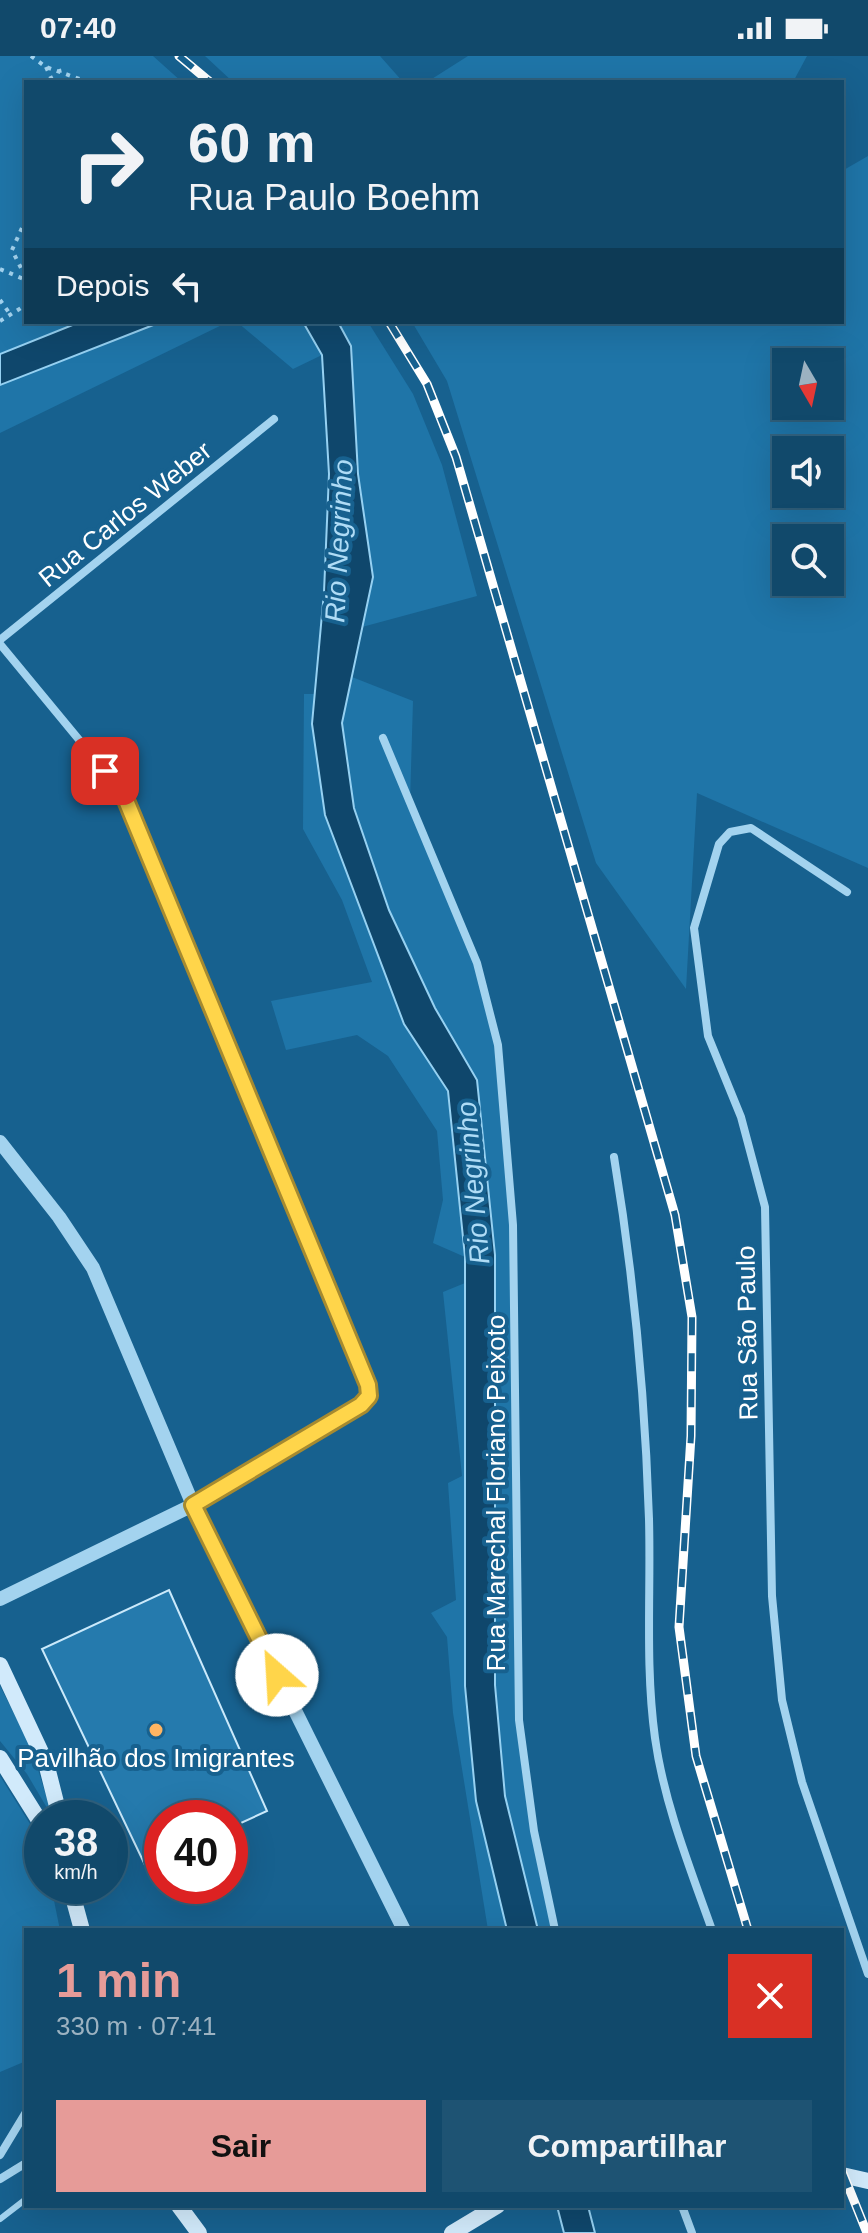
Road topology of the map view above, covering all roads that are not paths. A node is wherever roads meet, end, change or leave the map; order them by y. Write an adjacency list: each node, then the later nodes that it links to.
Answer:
1 (274, 419): 2 (street, Rua Carlos Weber)
2 (0, 642): 7 (street)
3 (383, 738): 16 (street, Rua Marechal Floriano Peixoto)
4 (847, 892): 18 (street, Rua São Paulo)
5 (0, 1142): 7 (street)
6 (614, 1157): 17 (street)
7 (193, 1505): 8 (street); 15 (street)
8 (0, 1599)
9 (0, 1665): 12 (main road)
10 (0, 1758): 11 (main road)
11 (26, 1800)
12 (55, 1800)
13 (75, 1904): 14 (main road)
14 (81, 1928)
15 (403, 1928)
16 (555, 1928)
17 (711, 1928)
18 (868, 1974)
19 (24, 2115): 20 (street)
20 (0, 2155)
21 (24, 2164): 23 (street)
22 (844, 2175): 24 (main road)
23 (0, 2179)
24 (868, 2181)
25 (24, 2201): 29 (lane)
26 (180, 2208): 30 (main road)
27 (487, 2208): 31 (main road)
28 (683, 2208): 32 (street)
29 (0, 2219)
30 (199, 2233)
31 (452, 2233)
32 (692, 2233)

